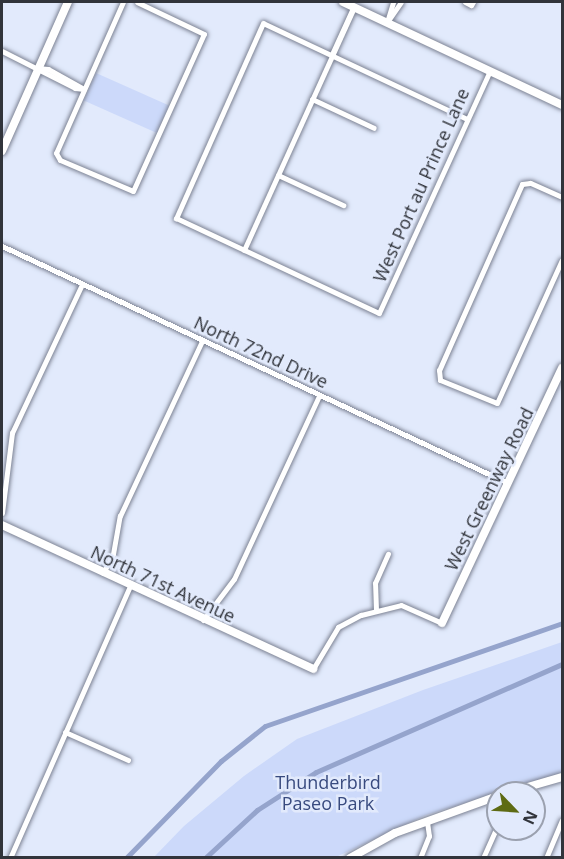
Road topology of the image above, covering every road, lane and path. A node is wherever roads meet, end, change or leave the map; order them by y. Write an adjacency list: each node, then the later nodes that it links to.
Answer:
1 (68, 2): 13 (street)
2 (123, 2): 15 (street)
3 (137, 2): 15 (street)
4 (343, 2): 9 (street)
5 (393, 2): 10 (street)
6 (401, 2): 10 (street)
7 (465, 2): 8 (street)
8 (472, 3)
9 (354, 7): 10 (street); 12 (street)
10 (387, 22): 14 (street)
11 (2, 51): 13 (street)
12 (332, 55): 16 (street); 18 (street); 25 (street)
13 (38, 68): 15 (street); 20 (street)
14 (490, 70): 17 (street); 18 (street, West Port au Prince Lane)
15 (84, 88)
16 (312, 99): 19 (street); 21 (street)
17 (562, 105)
18 (467, 120): 25 (street, West Port au Prince Lane)
19 (374, 128)
20 (2, 151)
21 (278, 175): 23 (street); 25 (street)
22 (562, 197): 26 (street)
23 (343, 205)
24 (2, 246): 27 (street, North 72nd Drive)
25 (244, 250)
26 (562, 260)
27 (82, 284): 28 (street, North 72nd Drive); 32 (street)
28 (202, 341): 30 (street, North 72nd Drive); 35 (street)
29 (562, 368): 31 (street, West Greenway Road)
30 (319, 396): 31 (street, North 72nd Drive); 38 (street)
31 (508, 483): 39 (street, West Greenway Road)
32 (2, 513)
33 (2, 525): 35 (street, North 71st Avenue)
34 (388, 554): 37 (street)
35 (103, 573): 36 (street, North 71st Avenue)
36 (130, 586): 38 (street, North 71st Avenue); 41 (street)
37 (376, 610): 39 (street); 40 (street)
38 (203, 620): 40 (street, North 71st Avenue)
39 (442, 623)
40 (313, 669)
41 (65, 732): 42 (street); 50 (street)
42 (128, 760)
43 (562, 779): 44 (street)
44 (546, 782)
45 (486, 800): 46 (street)
46 (427, 820): 49 (street); 51 (street)
47 (562, 820): 53 (street)
48 (490, 841): 52 (street)
49 (350, 857)
50 (10, 858)
51 (420, 858)
52 (483, 858)
53 (546, 858)

